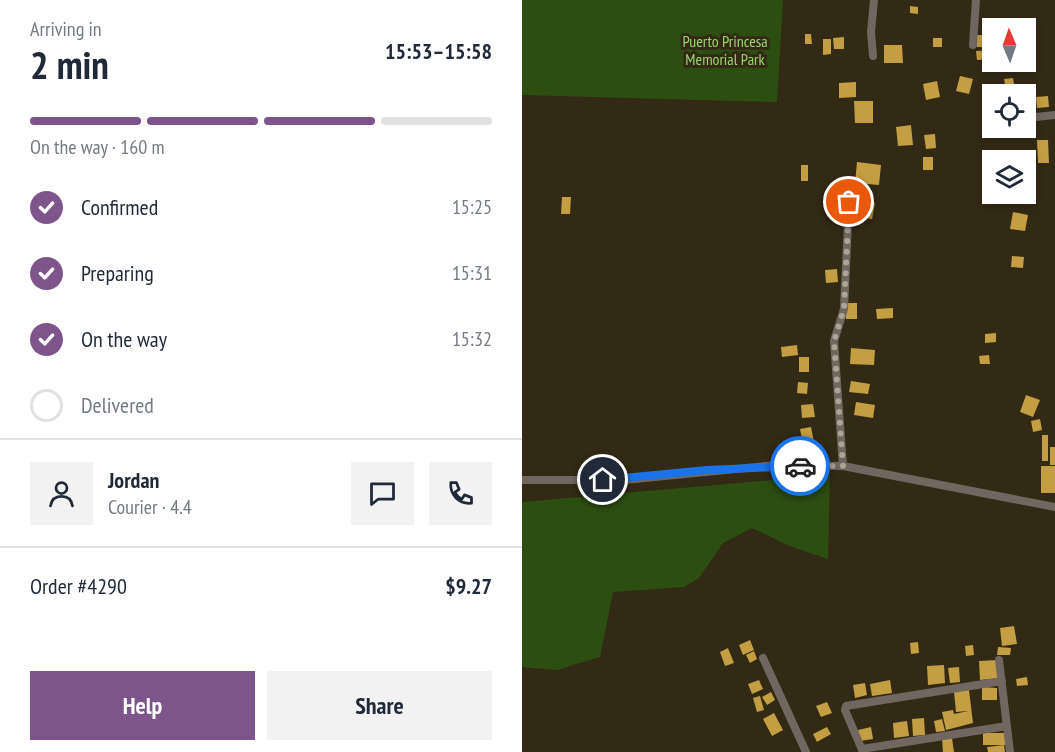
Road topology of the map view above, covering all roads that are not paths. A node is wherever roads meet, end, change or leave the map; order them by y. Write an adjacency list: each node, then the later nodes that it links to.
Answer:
1 (874, 0): 4 (street)
2 (976, 0): 3 (street)
3 (973, 45)
4 (873, 56)
5 (1055, 115): 6 (street)
6 (1036, 117)
7 (849, 202): 8 (street)
8 (843, 466): 9 (street); 10 (street)
9 (522, 480)
10 (1055, 507)
11 (764, 658): 16 (street)
12 (999, 660): 13 (street)
13 (1002, 681): 14 (street); 15 (street)
14 (1007, 726): 15 (street); 17 (street)
15 (862, 751)
16 (806, 752)
17 (1010, 752)

